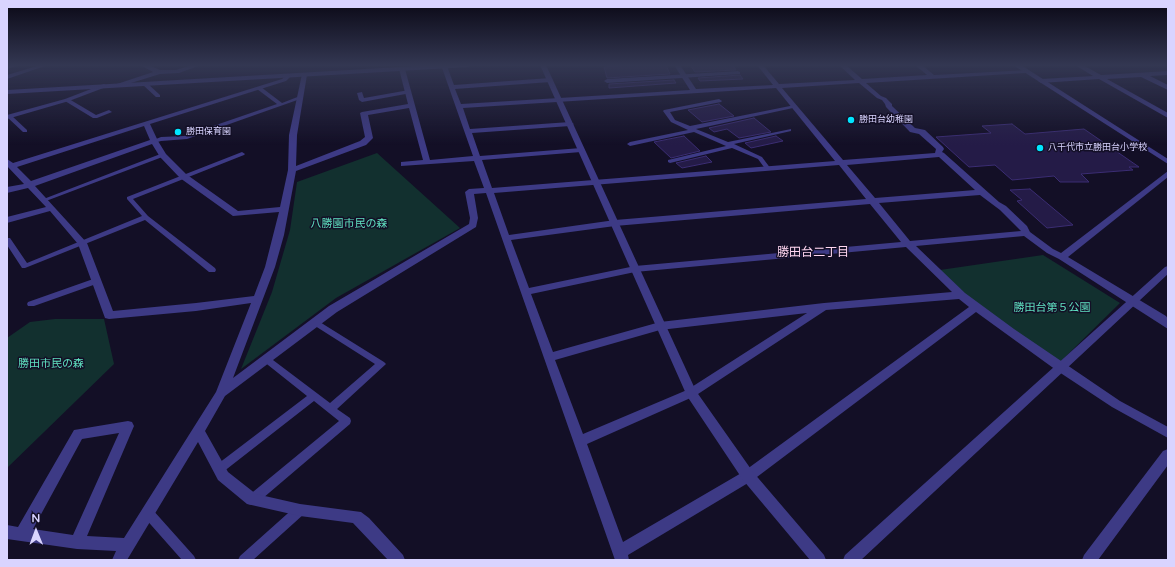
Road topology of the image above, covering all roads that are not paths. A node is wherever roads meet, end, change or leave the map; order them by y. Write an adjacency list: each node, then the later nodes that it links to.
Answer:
1 (90, 91): 17 (street)
2 (153, 91): 15 (lane)
3 (249, 91): 27 (street)
4 (264, 91): 20 (lane)
5 (301, 91): 16 (street)
6 (453, 91): 22 (street)
7 (555, 91): 18 (street)
8 (687, 91): 18 (street)
9 (781, 91): 23 (street)
10 (873, 91): 39 (street)
11 (1057, 91): 43 (street)
12 (1124, 91): 26 (street)
13 (409, 92): 14 (lane); 21 (street)
14 (360, 93)
15 (158, 96)
16 (300, 98): 20 (lane); 48 (street)
17 (67, 100): 24 (lane); 25 (street)
18 (559, 100): 22 (street); 28 (street)
19 (719, 101): 29 (lane)
20 (280, 104): 33 (lane)
21 (412, 106): 42 (street); 48 (street)
22 (458, 106): 32 (street)
23 (793, 106): 29 (lane); 44 (street)
24 (109, 112)
25 (8, 116): 30 (lane)
26 (1168, 116)
27 (146, 123): 33 (street); 46 (street)
28 (570, 124): 32 (street); 36 (street)
29 (692, 129): 34 (lane); 35 (lane)
30 (25, 130)
31 (788, 130): 35 (lane)
32 (467, 131): 40 (street)
33 (154, 141): 38 (street); 52 (street)
34 (630, 144)
35 (730, 145): 41 (lane); 47 (lane)
36 (581, 150): 40 (street); 51 (street)
37 (242, 154): 50 (lane)
38 (163, 155): 50 (street); 56 (lane)
39 (942, 155): 44 (street); 55 (street)
40 (478, 158): 42 (street); 54 (street)
41 (670, 161)
42 (427, 162): 45 (street)
43 (1168, 162)
44 (840, 163): 47 (street); 57 (street)
45 (404, 164)
46 (9, 165): 52 (street)
47 (768, 169): 51 (street)
48 (292, 170): 59 (street)
49 (1168, 173): 68 (street)
50 (183, 176): 59 (street); 60 (lane)
51 (595, 182): 54 (street); 62 (street)
52 (29, 184): 53 (street); 56 (street)
53 (7, 190)
54 (489, 190): 64 (street); 80 (street)
55 (982, 192): 57 (street); 63 (street)
56 (44, 200): 58 (street)
57 (873, 201): 62 (street); 67 (street)
58 (52, 208): 61 (street); 66 (street)
59 (284, 209): 75 (street)
60 (146, 217): 66 (lane); 71 (lane)
61 (7, 220)
62 (614, 223): 64 (street); 69 (street)
63 (1026, 233): 67 (street); 68 (street)
64 (506, 238): 73 (street)
65 (7, 240): 66 (lane)
66 (82, 243): 72 (street)
67 (908, 244): 69 (street); 74 (street)
68 (1062, 257): 76 (street)
69 (635, 269): 73 (street); 82 (street)
70 (1168, 269): 76 (street)
71 (212, 270)
72 (96, 281): 75 (street); 77 (lane)
73 (526, 292): 83 (street)
74 (961, 295): 78 (street); 79 (street)
75 (258, 299): 86 (street)
76 (1132, 302): 81 (street); 85 (street)
77 (31, 304)
78 (976, 306): 85 (street); 95 (street)
79 (824, 307): 82 (street); 87 (street)
80 (315, 322): 84 (street); 89 (lane)
81 (1168, 325)
82 (660, 326): 83 (street); 87 (street)
83 (550, 357): 92 (street)
84 (266, 359): 86 (street); 88 (lane)
85 (1060, 367): 91 (street); 109 (street)
86 (221, 393): 90 (street)
87 (691, 393): 92 (street); 95 (street)
88 (314, 396): 89 (lane); 94 (lane)
89 (330, 409): 96 (lane)
90 (198, 430): 94 (street); 98 (street)
91 (1168, 433)
92 (580, 441): 103 (street)
93 (1168, 455): 110 (street)
94 (219, 469): 96 (street)
95 (748, 476): 103 (street); 108 (street)
96 (252, 500): 97 (street)
97 (300, 510): 106 (lane); 107 (street)
98 (148, 513): 102 (street); 105 (lane)
99 (7, 532): 100 (street)
100 (22, 534): 101 (street); 101 (street)
101 (77, 542): 102 (street)
102 (127, 545): 104 (street)
103 (620, 556)
104 (119, 560)
105 (190, 560)
106 (244, 560)
107 (398, 560)
108 (819, 560)
109 (850, 560)
110 (1089, 560)

